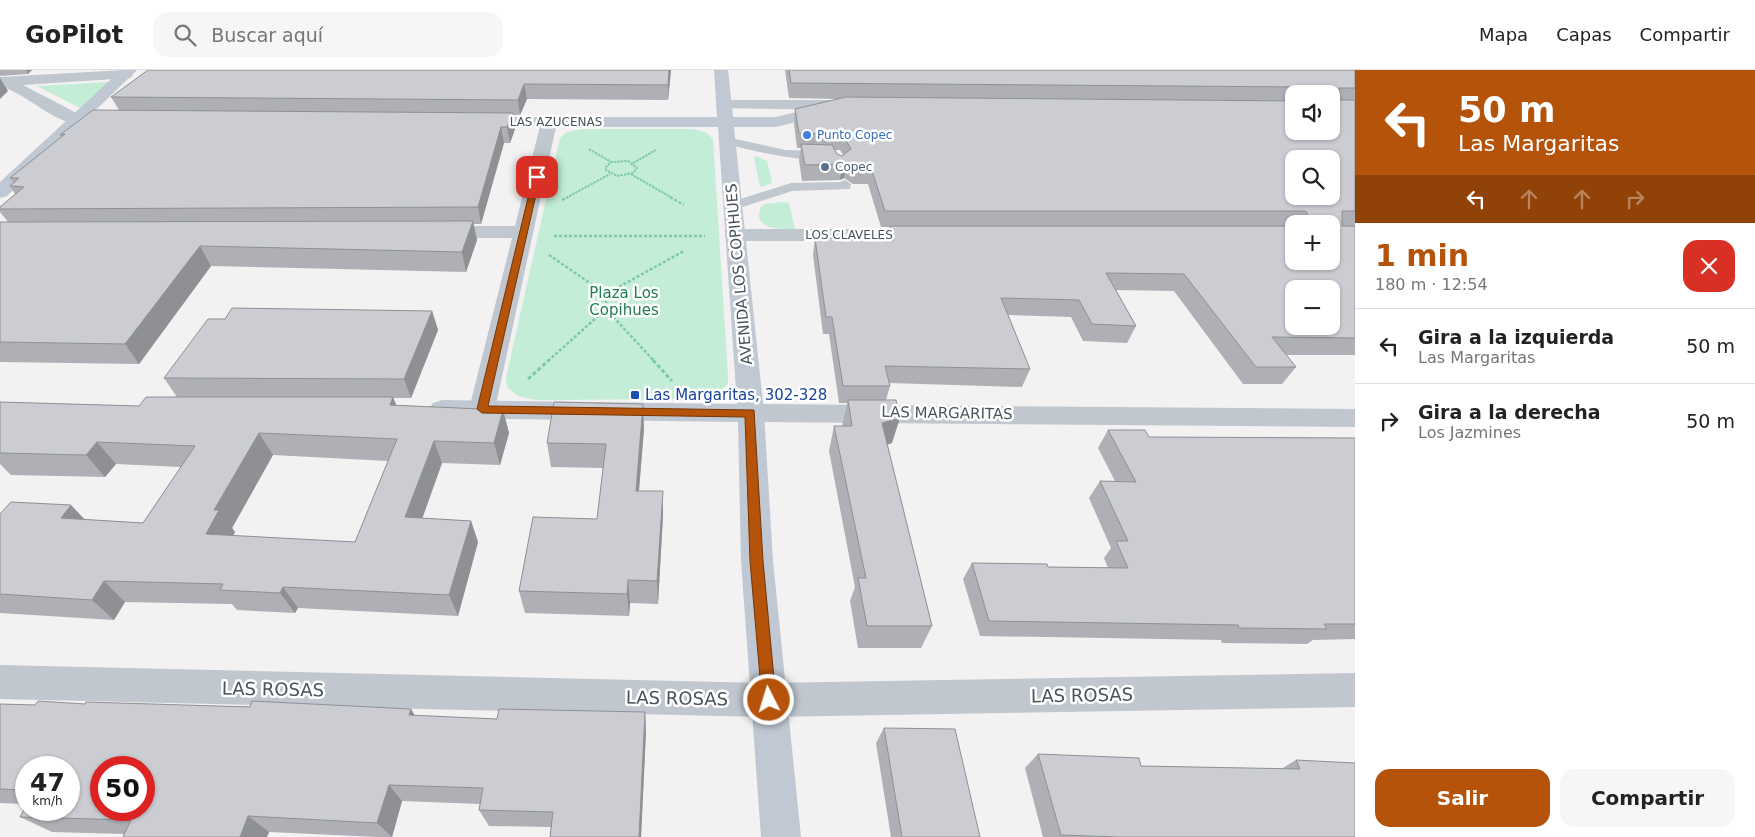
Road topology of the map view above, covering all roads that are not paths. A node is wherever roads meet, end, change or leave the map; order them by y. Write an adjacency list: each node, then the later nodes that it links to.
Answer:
1 (721, 70): 4 (main road, AVENIDA LOS COPIHUES)
2 (128, 72): 3 (street); 7 (main road)
3 (3, 82): 7 (street)
4 (724, 105): 5 (street, LAS AZUCENAS); 11 (main road, AVENIDA LOS COPIHUES)
5 (843, 105): 6 (main road, LAS AZUCENAS); 11 (main road, LAS AZUCENAS)
6 (862, 105)
7 (78, 119): 8 (main road); 17 (main road)
8 (97, 119)
9 (461, 122): 10 (main road, LAS AZUCENAS)
10 (549, 122): 11 (main road, LAS AZUCENAS); 20 (street)
11 (726, 123): 12 (main road, AVENIDA LOS COPIHUES)
12 (727, 142): 13 (lane); 18 (main road, AVENIDA LOS COPIHUES)
13 (785, 154): 14 (lane); 15 (lane)
14 (838, 160)
15 (789, 178): 16 (lane); 18 (lane)
16 (844, 184)
17 (0, 192)
18 (733, 206): 21 (main road, AVENIDA LOS COPIHUES)
19 (416, 232): 20 (street)
20 (524, 232): 24 (street)
21 (735, 234): 22 (street, LOS CLAVELES); 25 (main road, AVENIDA LOS COPIHUES)
22 (947, 235)
23 (423, 409): 24 (main road, LAS MARGARITAS)
24 (482, 409): 25 (main road, LAS MARGARITAS)
25 (750, 413): 26 (street, LAS MARGARITAS); 29 (main road, AVENIDA LOS COPIHUES)
26 (1355, 418)
27 (0, 682): 29 (street, LAS ROSAS)
28 (1355, 690): 29 (street, LAS ROSAS)
29 (769, 700): 30 (main road, AVENIDA LOS COPIHUES)
30 (781, 837)

